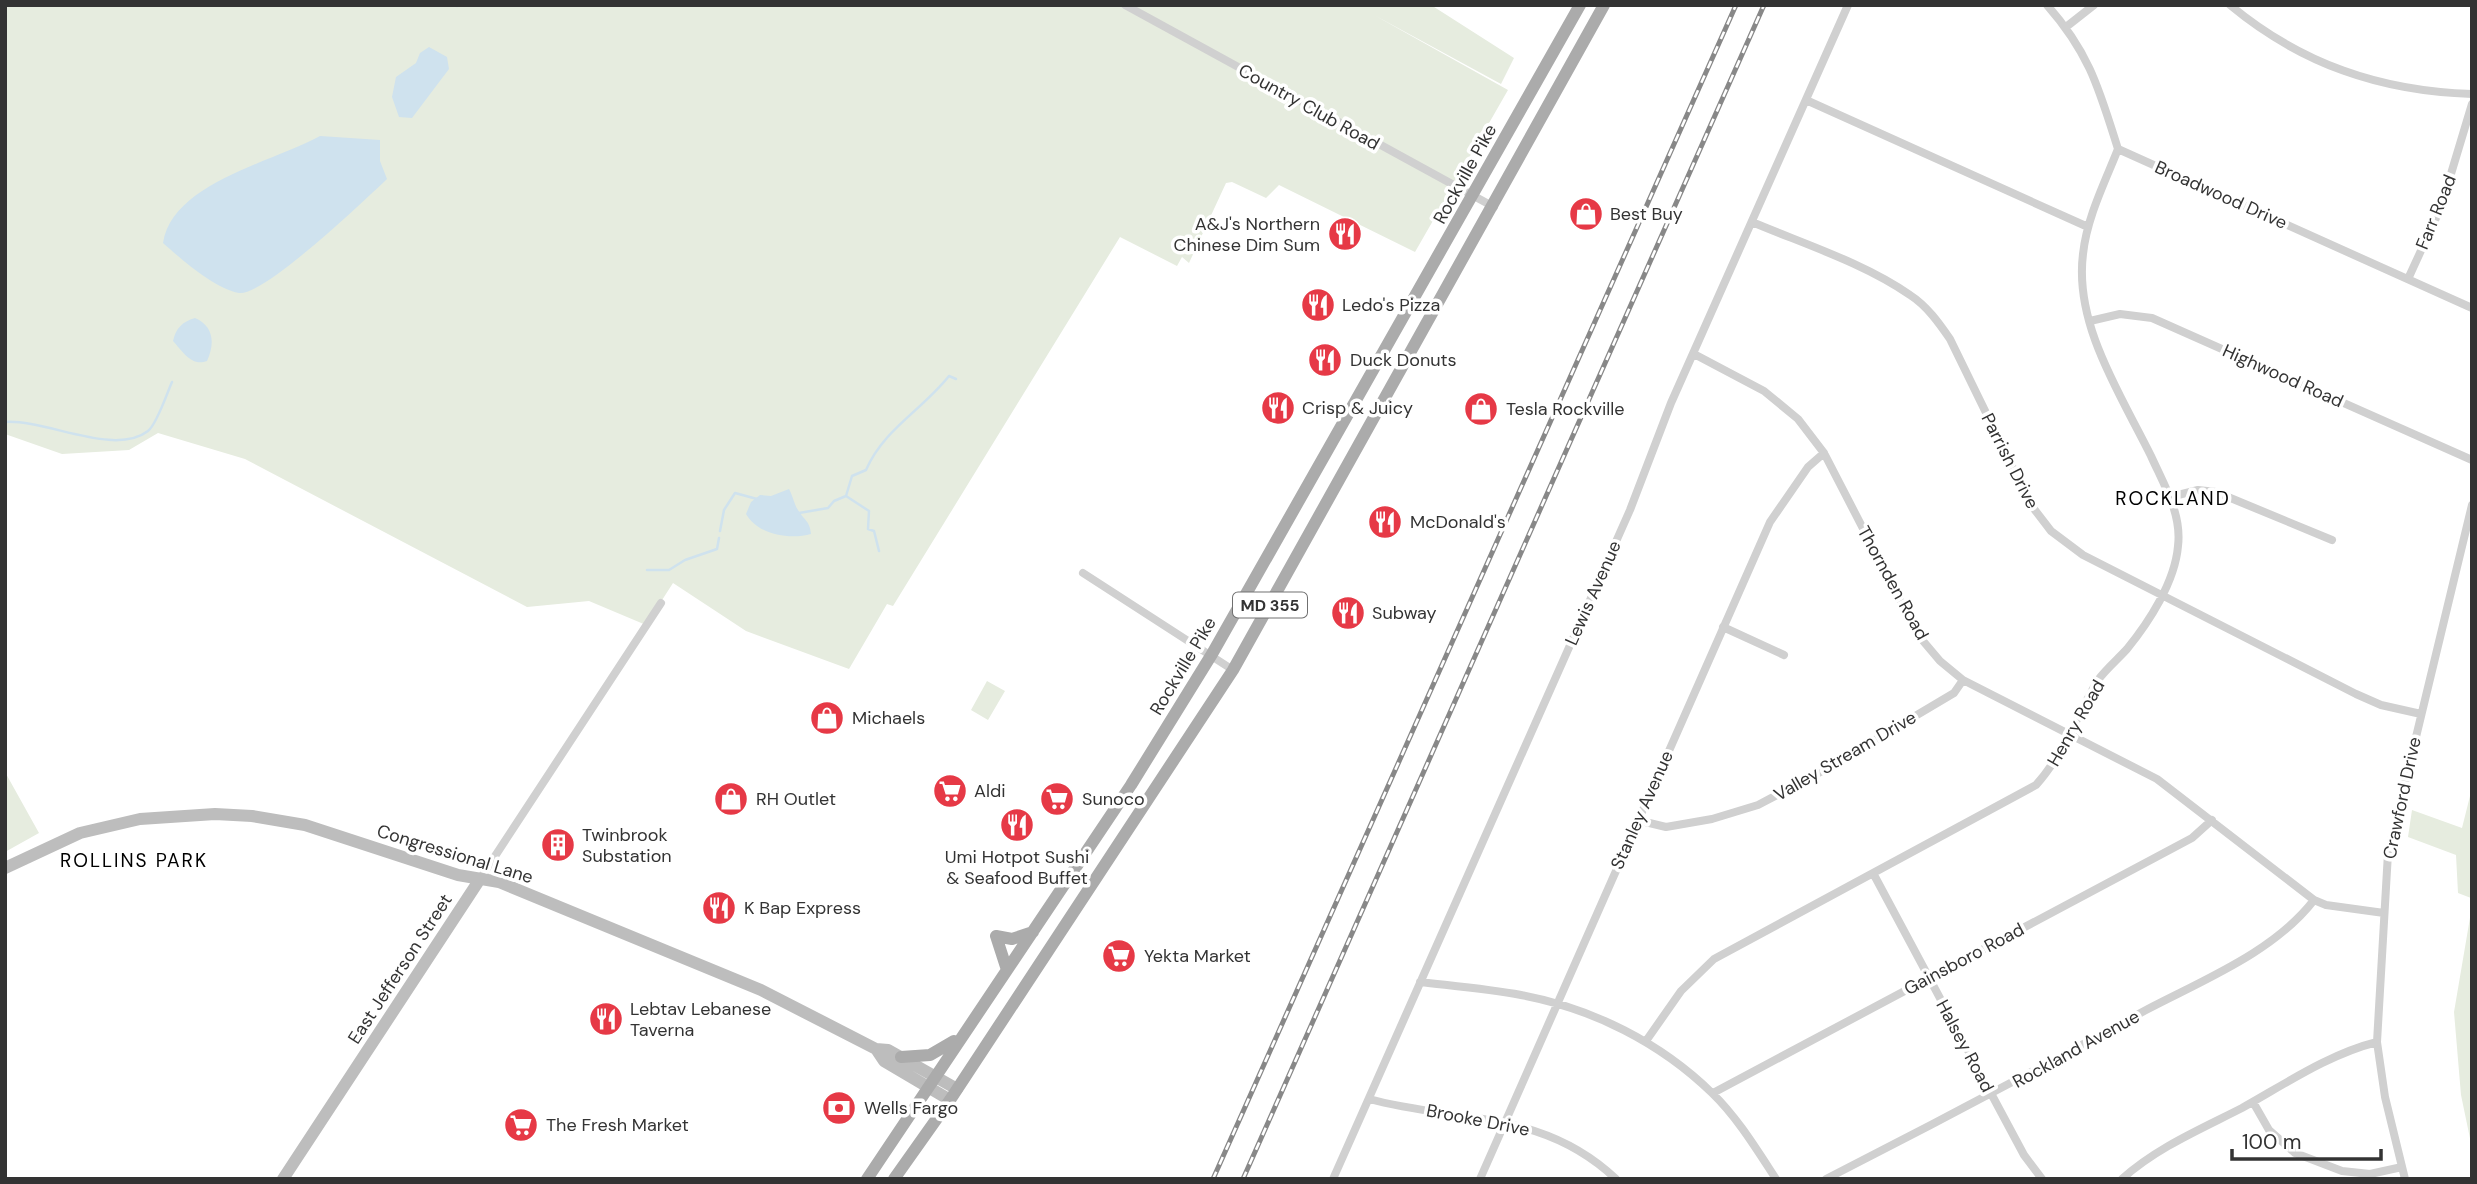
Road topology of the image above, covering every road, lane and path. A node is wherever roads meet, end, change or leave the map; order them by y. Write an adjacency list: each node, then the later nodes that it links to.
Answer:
1 (1125, 5): 15 (street, Country Club Road)
2 (1580, 5): 9 (main road, Rockville Pike / MD 355)
3 (1604, 5): 10 (main road, MD 355)
4 (1848, 5): 12 (street, Lewis Avenue)
5 (2047, 5): 8 (street)
6 (2094, 5): 8 (street)
7 (2230, 5): 11 (street)
8 (2066, 27): 14 (street)
9 (1549, 61): 10 (main road); 15 (main road, Rockville Pike / MD 355)
10 (1567, 72): 16 (main road, MD 355)
11 (2472, 94)
12 (1806, 100): 17 (street, Lewis Avenue); 18 (street)
13 (2472, 104): 19 (street, Farr Road)
14 (2118, 149): 18 (street, Henry Road); 19 (street, Broadwood Drive)
15 (1473, 196): 16 (street, Country Club Road); 32 (main road, Rockville Pike / MD 355)
16 (1494, 206): 34 (main road, MD 355)
17 (1752, 222): 22 (street, Lewis Avenue); 29 (street, Parrish Drive)
18 (2088, 228): 21 (street, Henry Road)
19 (2408, 279): 20 (street, Broadwood Drive)
20 (2472, 308)
21 (2090, 321): 24 (street, Highwood Road); 25 (street, Henry Road)
22 (1693, 354): 23 (street, Thornden Road); 48 (street, Lewis Avenue)
23 (1824, 453): 31 (street, Stanley Avenue); 35 (street, Thornden Road)
24 (2472, 460)
25 (2170, 497): 27 (street); 29 (street, Henry Road)
26 (2472, 505): 36 (street, Crawford Drive)
27 (2332, 540)
28 (1083, 573): 32 (street)
29 (2161, 595): 36 (street, Parrish Drive); 37 (street, Henry Road)
30 (661, 603): 42 (street, East Jefferson Street)
31 (1723, 628): 33 (street); 38 (street, Stanley Avenue)
32 (1212, 654): 34 (street); 45 (main road, Rockville Pike / MD 355)
33 (1784, 655)
34 (1233, 670): 58 (main road, MD 355)
35 (1963, 680): 37 (street, Thornden Road); 38 (street, Valley Stream Drive)
36 (2421, 714): 44 (street, Crawford Drive)
37 (2071, 734): 39 (street, Thornden Road); 41 (street, Henry Road)
38 (1637, 820): 49 (street, Stanley Avenue)
39 (2212, 820): 43 (street, Thornden Road); 47 (street, Gainsboro Road)
40 (5, 868): 42 (street, Congressional Lane)
41 (1873, 873): 47 (street, Halsey Road); 51 (street, Henry Road)
42 (480, 879): 53 (street, Congressional Lane); 64 (street, East Jefferson Street)
43 (2314, 900): 44 (street, Thornden Road); 59 (street, Rockland Avenue)
44 (2384, 913): 52 (street, Crawford Drive)
45 (1034, 932): 46 (main road, Rockville Pike / MD 355); 46 (main road)
46 (1007, 970): 50 (main road, Rockville Pike / MD 355)
47 (1929, 977): 57 (street, Gainsboro Road); 59 (street, Halsey Road)
48 (1420, 982): 49 (street); 60 (street, Lewis Avenue)
49 (1556, 1004): 51 (street); 62 (street, Stanley Avenue)
50 (963, 1035): 54 (main road); 55 (main road, Rockville Pike / MD 355)
51 (1646, 1041): 57 (street)
52 (2377, 1042): 61 (street); 63 (street, Crawford Drive)
53 (876, 1049): 54 (street, Congressional Lane); 56 (street, Congressional Lane)
54 (901, 1057): 55 (street, Congressional Lane)
55 (935, 1075): 56 (main road, Rockville Pike / MD 355); 58 (street, Congressional Lane)
56 (928, 1087): 58 (street, Congressional Lane); 65 (main road, Rockville Pike / MD 355)
57 (1713, 1093): 70 (street)
58 (953, 1094): 66 (main road, MD 355)
59 (1991, 1095): 71 (street, Rockland Avenue); 72 (street, Halsey Road)
60 (1369, 1099): 62 (street, Brooke Drive); 67 (street, Lewis Avenue)
61 (2253, 1101): 63 (street); 73 (street)
62 (1504, 1121): 68 (street, Stanley Avenue); 69 (street, Brooke Drive)
63 (2402, 1167): 74 (street, Crawford Drive)
64 (283, 1179)
65 (867, 1179)
66 (894, 1179)
67 (1333, 1179)
68 (1480, 1179)
69 (1616, 1179)
70 (1776, 1179)
71 (1826, 1179)
72 (2042, 1179)
73 (2122, 1179)
74 (2405, 1179)

